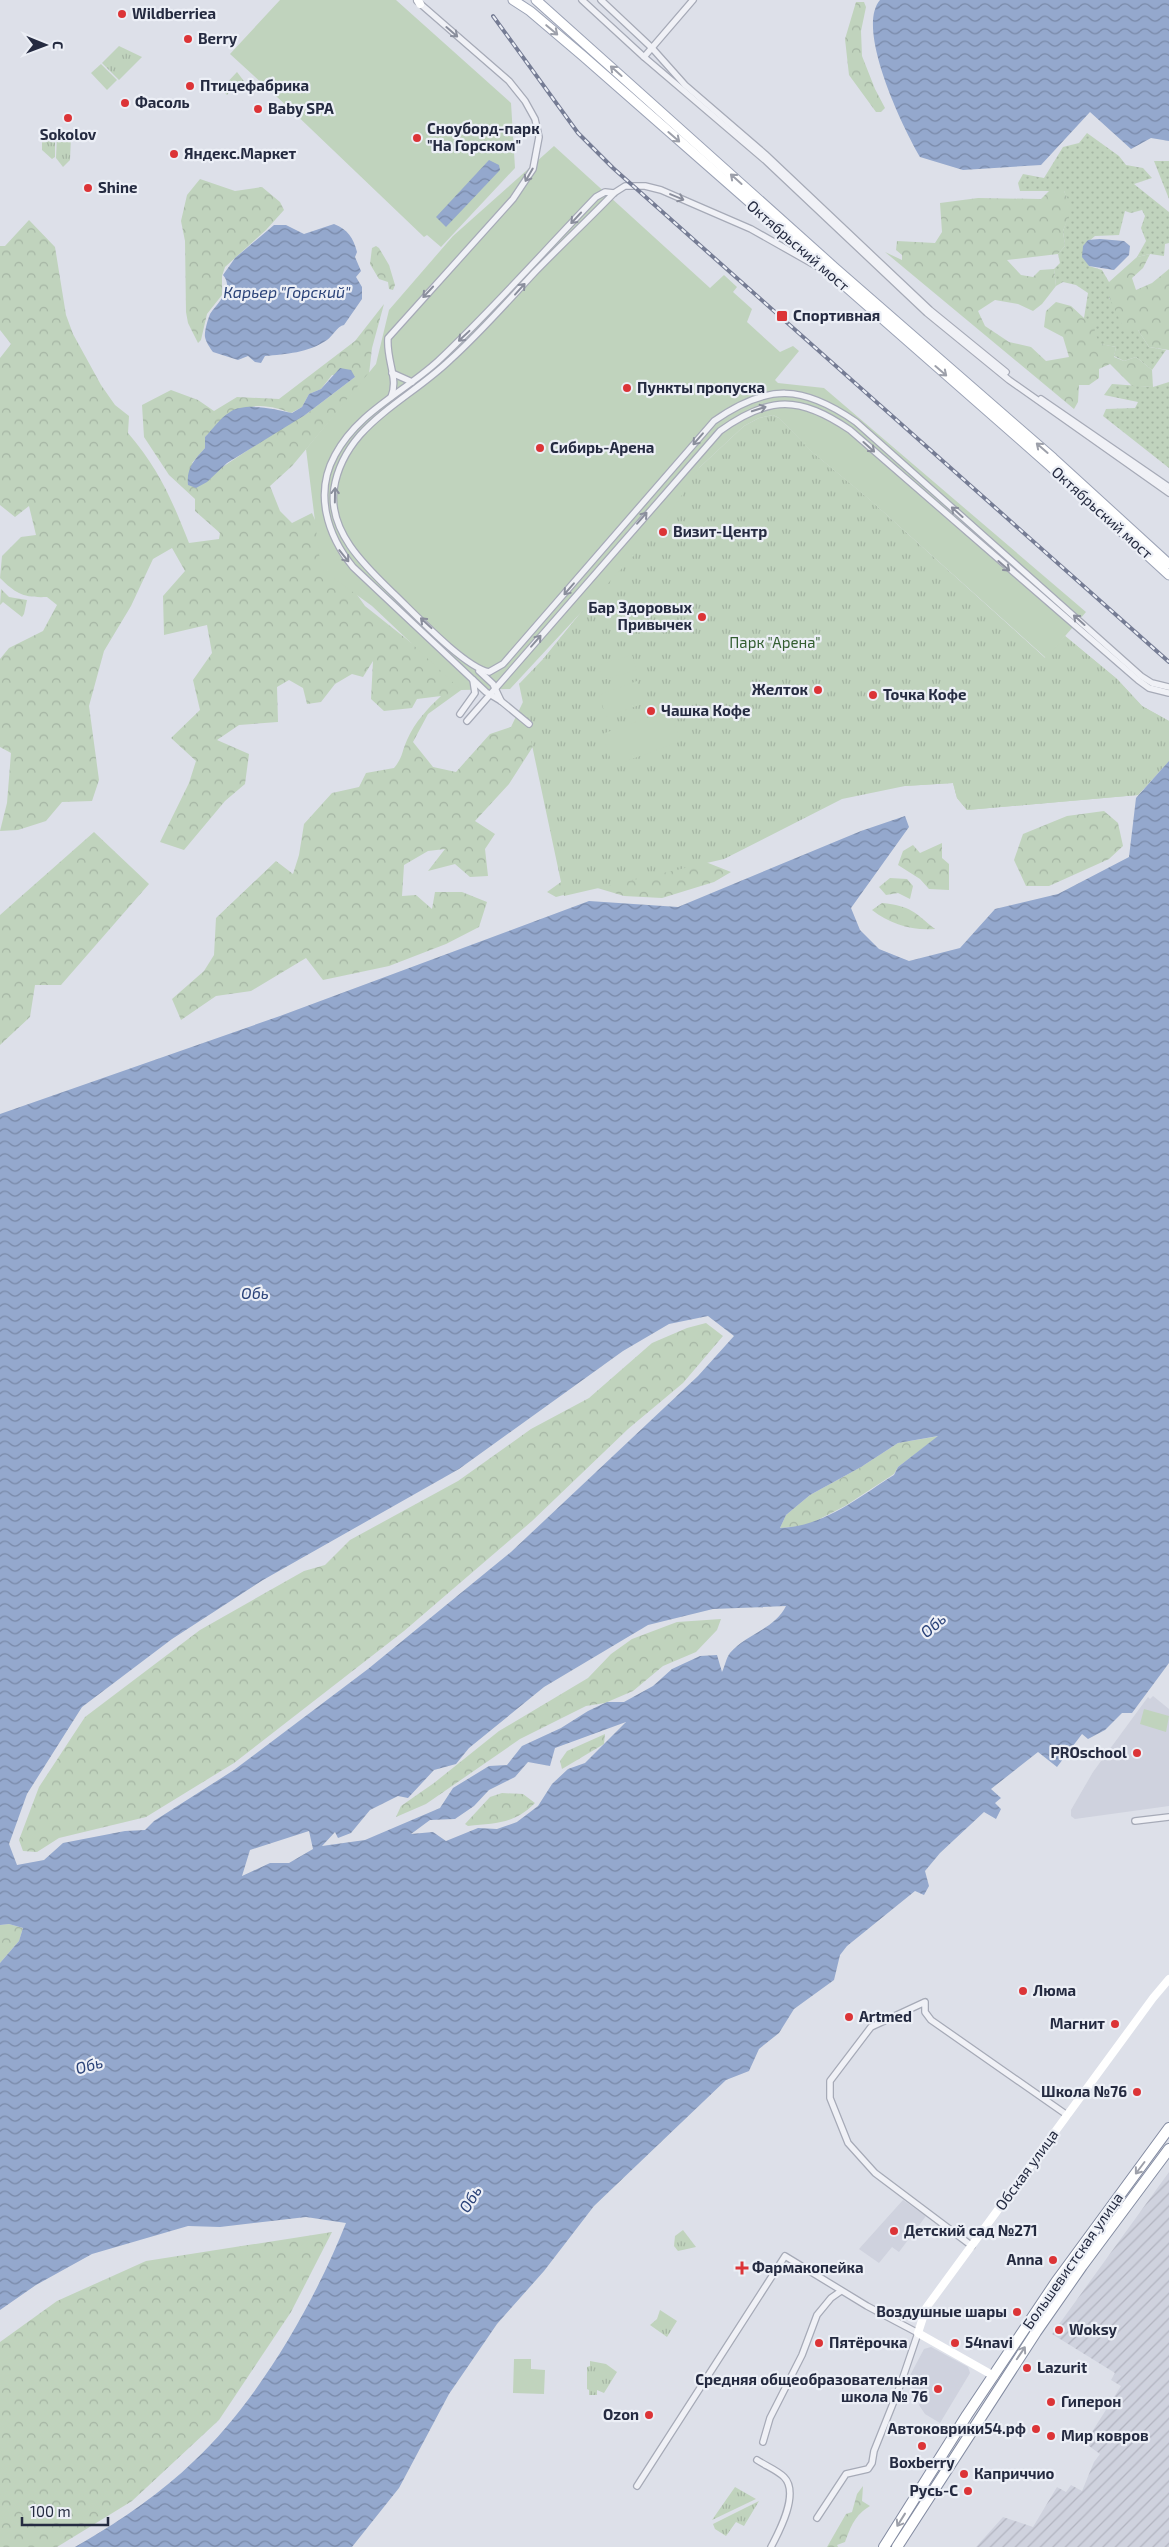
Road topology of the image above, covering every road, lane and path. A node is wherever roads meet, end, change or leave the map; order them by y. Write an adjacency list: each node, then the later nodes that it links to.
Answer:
1 (513, 0): 12 (main road, Октябрьский мост, one-way to 12)
2 (537, 0): 23 (main road, Октябрьский мост, one-way to 2)
3 (582, 0): 8 (street)
4 (601, 0): 7 (street)
5 (693, 0): 7 (street)
6 (417, 1): 13 (street, one-way to 13)
7 (652, 48): 8 (street); 19 (street)
8 (644, 57): 21 (street)
9 (614, 193): 10 (street, one-way to 10); 11 (street); 12 (street, one-way to 12)
10 (528, 268): 11 (street); 14 (street, one-way to 14)
11 (534, 273): 15 (street, one-way to 11)
12 (829, 274): 26 (main road, Октябрьский мост, one-way to 26)
13 (392, 373): 14 (street); 16 (street)
14 (411, 381): 15 (street); 16 (street)
15 (417, 388): 18 (street)
16 (391, 397): 17 (street)
17 (366, 416): 18 (street); 28 (street, one-way to 28)
18 (372, 422): 27 (street, one-way to 18)
19 (1169, 487)
20 (656, 488): 22 (street); 24 (street); 36 (street, one-way to 20)
21 (1169, 492)
22 (663, 494): 25 (street, one-way to 22); 37 (street, one-way to 37)
23 (1169, 564)
24 (590, 566): 25 (street); 32 (street, one-way to 32)
25 (596, 571): 34 (street, one-way to 25)
26 (1169, 575)
27 (377, 578): 28 (street); 29 (street, one-way to 27)
28 (370, 584): 30 (street)
29 (440, 637): 30 (street); 31 (street)
30 (434, 644): 33 (street)
31 (473, 666): 32 (street); 35 (street)
32 (498, 668): 35 (street)
33 (472, 678): 35 (street); 38 (street)
34 (504, 678): 35 (street); 39 (street)
35 (488, 687): 38 (street); 39 (street); 40 (street)
36 (1169, 687)
37 (1169, 693)
38 (472, 699): 41 (street)
39 (501, 701): 40 (street); 43 (street)
40 (480, 706): 42 (street)
41 (460, 714)
42 (467, 721)
43 (529, 724)
44 (1169, 1817): 45 (street)
45 (1135, 1821)
46 (1169, 1980): 47 (street, Обская улица)
47 (1067, 2115): 50 (street, Обская улица); 50 (street)
48 (1169, 2128): 53 (highway, Большевистская улица, one-way to 53)
49 (1169, 2149): 60 (highway, Большевистская улица, one-way to 49)
50 (972, 2246): 52 (street, Обская улица)
51 (841, 2291): 52 (street); 54 (street); 56 (street)
52 (918, 2333): 53 (street); 57 (street, Обская улица)
53 (994, 2376): 59 (highway, Большевистская улица, one-way to 59)
54 (763, 2442)
55 (757, 2460): 58 (street)
56 (637, 2486)
57 (817, 2518)
58 (771, 2547)
59 (884, 2547)
60 (897, 2547)

